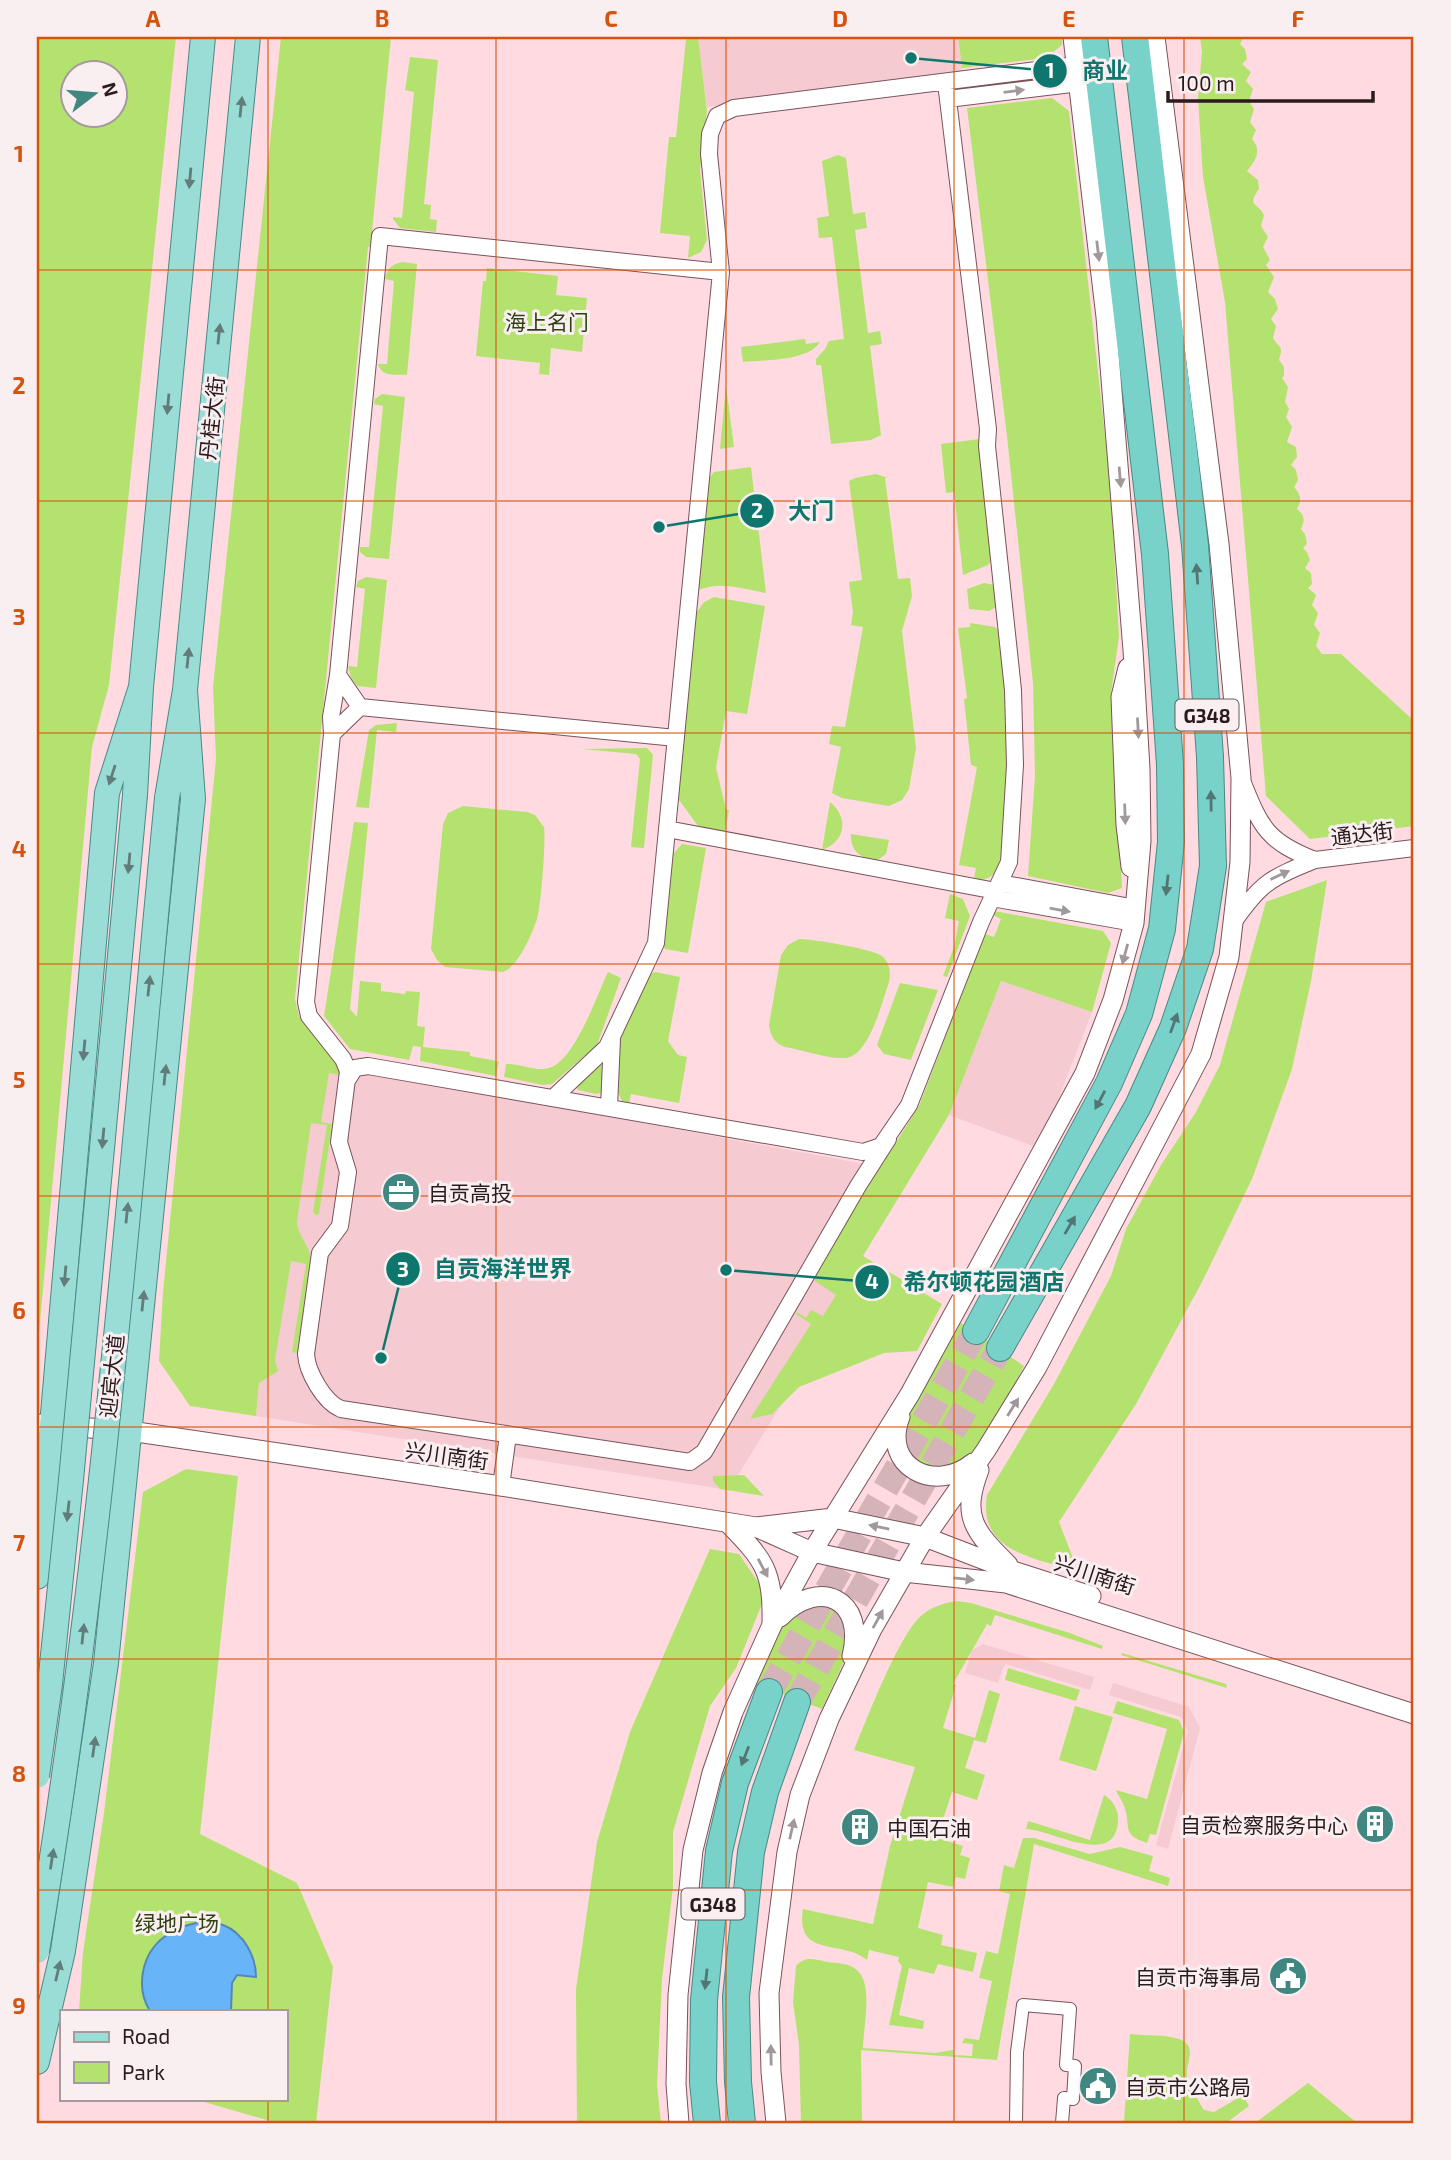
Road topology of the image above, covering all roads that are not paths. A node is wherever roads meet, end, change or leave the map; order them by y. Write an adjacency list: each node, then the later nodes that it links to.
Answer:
1 (203, 37): 17 (main road, 丹桂大街, one-way to 17)
2 (248, 37): 18 (main road, 丹桂大街, one-way to 2)
3 (1073, 37): 7 (street)
4 (1092, 37): 10 (street); 15 (highway, G348)
5 (1155, 37): 14 (street)
6 (1136, 44): 13 (highway, G348)
7 (1079, 74): 8 (street); 9 (street, one-way to 7); 10 (street)
8 (946, 83): 9 (street); 11 (street)
9 (948, 99): 28 (street)
10 (1094, 217): 12 (street, one-way to 12)
11 (721, 272): 16 (street); 21 (street)
12 (1106, 317): 15 (street); 29 (street, one-way to 29)
13 (1171, 344): 14 (street); 40 (highway, G348, one-way to 13)
14 (1219, 544): 22 (street)
15 (1155, 554): 38 (highway, G348, one-way to 38)
16 (338, 675): 19 (street); 20 (street)
17 (141, 687): 23 (main road, 丹桂大街); 39 (main road, one-way to 39)
18 (185, 690): 24 (main road, 丹桂大街); 41 (main road, one-way to 18)
19 (360, 708): 20 (street); 21 (street)
20 (332, 734): 32 (street)
21 (676, 738): 25 (street)
22 (1241, 778): 27 (street); 30 (street)
23 (135, 795): 64 (main road, 迎宾大道, one-way to 64, bridge)
24 (167, 798): 65 (main road, 迎宾大道, one-way to 24, bridge)
25 (667, 829): 28 (street); 31 (street)
26 (1414, 848): 27 (street, 通达街)
27 (1315, 859): 30 (street, one-way to 27)
28 (996, 891): 29 (street); 37 (street)
29 (1135, 915): 42 (street, one-way to 42)
30 (1233, 923): 46 (street, one-way to 30)
31 (612, 1038): 35 (street); 36 (street)
32 (343, 1059): 33 (street); 34 (street)
33 (368, 1066): 34 (street); 35 (street)
34 (348, 1079): 45 (street)
35 (553, 1098): 36 (street)
36 (610, 1107): 37 (street)
37 (888, 1139): 45 (street)
38 (976, 1331)
39 (60, 1337): 41 (main road); 43 (main road)
40 (1000, 1348)
41 (138, 1350): 44 (main road)
42 (910, 1394): 46 (street); 50 (street)
43 (44, 1424): 44 (street, 兴川南街); 48 (main road)
44 (130, 1431): 47 (street, 兴川南街); 49 (main road)
45 (508, 1435): 47 (street)
46 (986, 1450): 53 (street); 55 (street)
47 (501, 1486): 51 (street, 兴川南街)
48 (44, 1506): 49 (main road); 57 (main road)
49 (122, 1513): 66 (main road, one-way to 49)
50 (833, 1518): 52 (street, 兴川南街); 53 (street, 兴川南街, one-way to 50); 54 (street)
51 (728, 1523): 52 (street, 兴川南街); 58 (street, one-way to 58)
52 (756, 1527): 54 (street, 兴川南街)
53 (925, 1537): 55 (street, 兴川南街); 56 (street)
54 (812, 1552): 56 (street, 兴川南街); 58 (street)
55 (1013, 1571): 62 (street, 兴川南街)
56 (904, 1572): 59 (street, one-way to 56); 63 (street, 兴川南街, one-way to 63)
57 (37, 1577)
58 (772, 1625): 59 (street); 67 (street)
59 (844, 1688): 70 (street, one-way to 59)
60 (769, 1692): 68 (highway, G348, one-way to 68)
61 (797, 1702): 69 (highway, G348)
62 (1414, 1703)
63 (1414, 1714)
64 (37, 1776)
65 (37, 1951)
66 (37, 2062)
67 (679, 2123)
68 (707, 2123)
69 (742, 2123)
70 (776, 2123)
71 (1016, 2123): 72 (street)
72 (1062, 2123)

